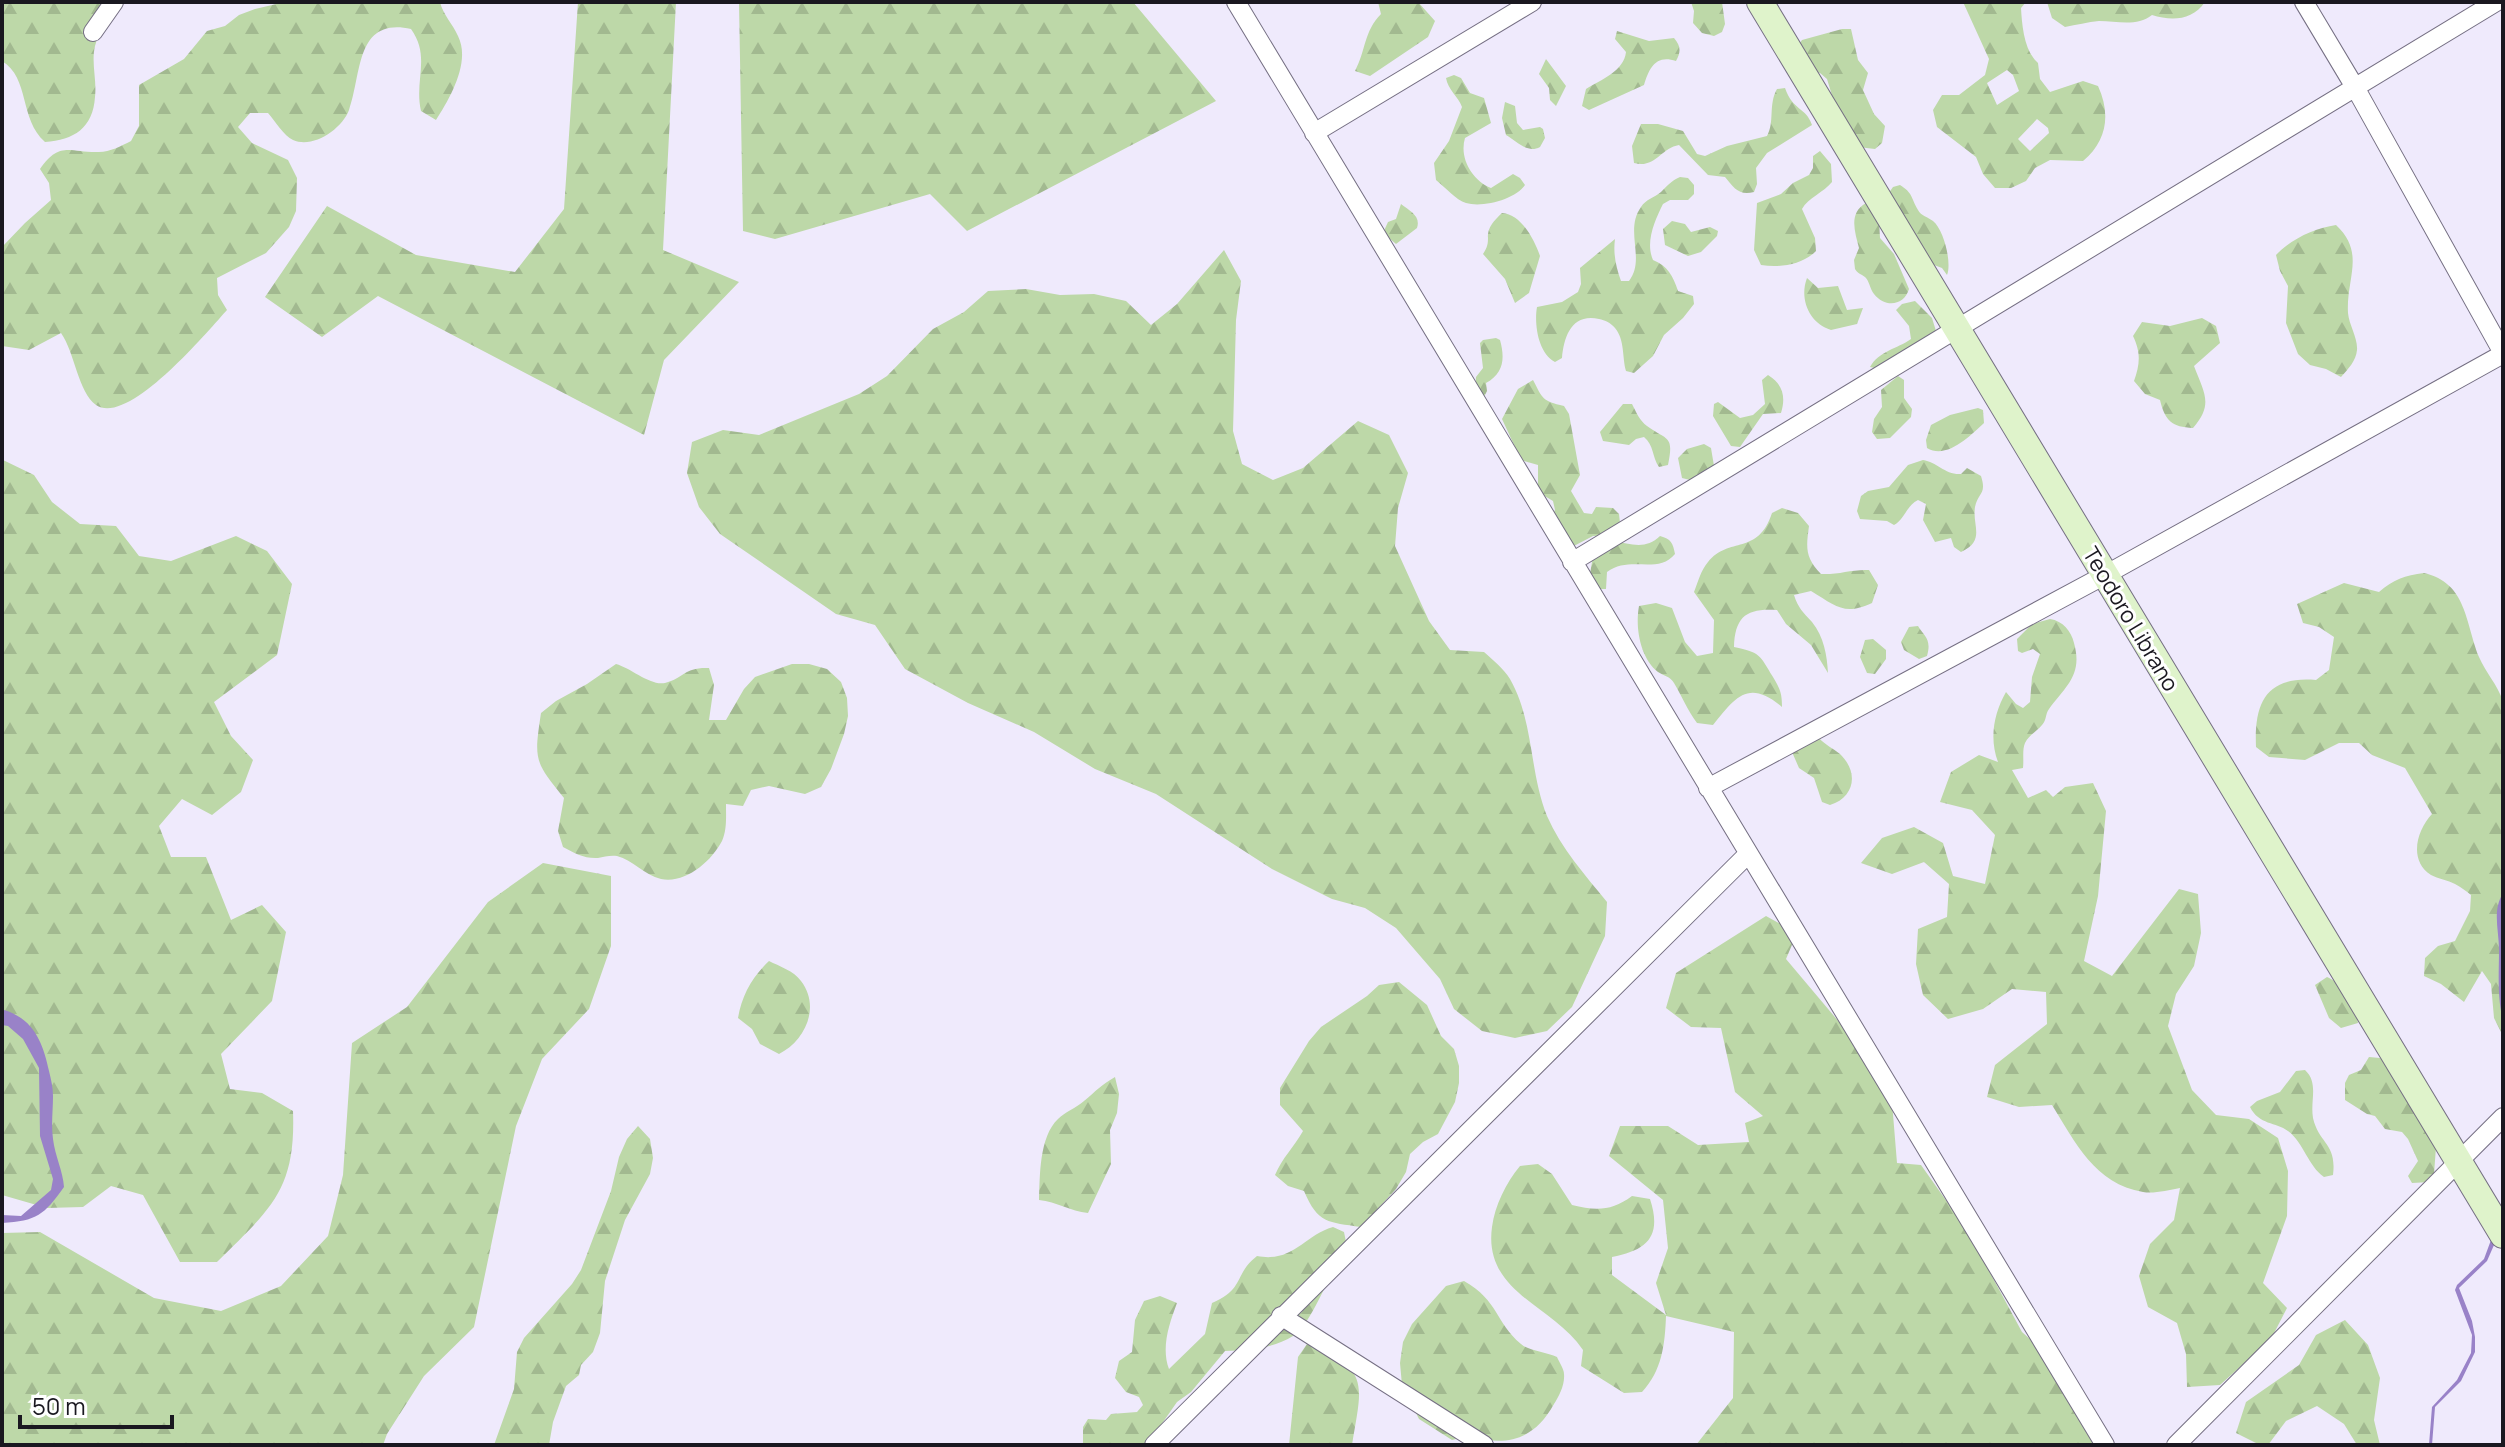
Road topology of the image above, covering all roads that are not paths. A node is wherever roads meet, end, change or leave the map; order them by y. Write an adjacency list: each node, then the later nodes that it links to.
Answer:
1 (114, 2): 7 (street)
2 (1236, 2): 9 (street)
3 (1532, 2): 9 (street)
4 (1760, 2): 10 (main road, Teodoro Librano)
5 (2304, 2): 8 (street)
6 (2496, 2): 8 (street)
7 (93, 32)
8 (2356, 89): 10 (street); 11 (street)
9 (1314, 133): 12 (street)
10 (1956, 330): 12 (street); 13 (main road, Teodoro Librano)
11 (2503, 354): 13 (street)
12 (1572, 562): 14 (street)
13 (2105, 575): 14 (street); 17 (main road, Teodoro Librano)
14 (1708, 788): 15 (street)
15 (1748, 854): 19 (street); 22 (street)
16 (2503, 1117): 17 (street)
17 (2459, 1162): 18 (main road, Teodoro Librano); 23 (street)
18 (2503, 1235)
19 (1281, 1316): 20 (street); 21 (street)
20 (1154, 1445)
21 (1484, 1445)
22 (2105, 1445)
23 (2176, 1445)

